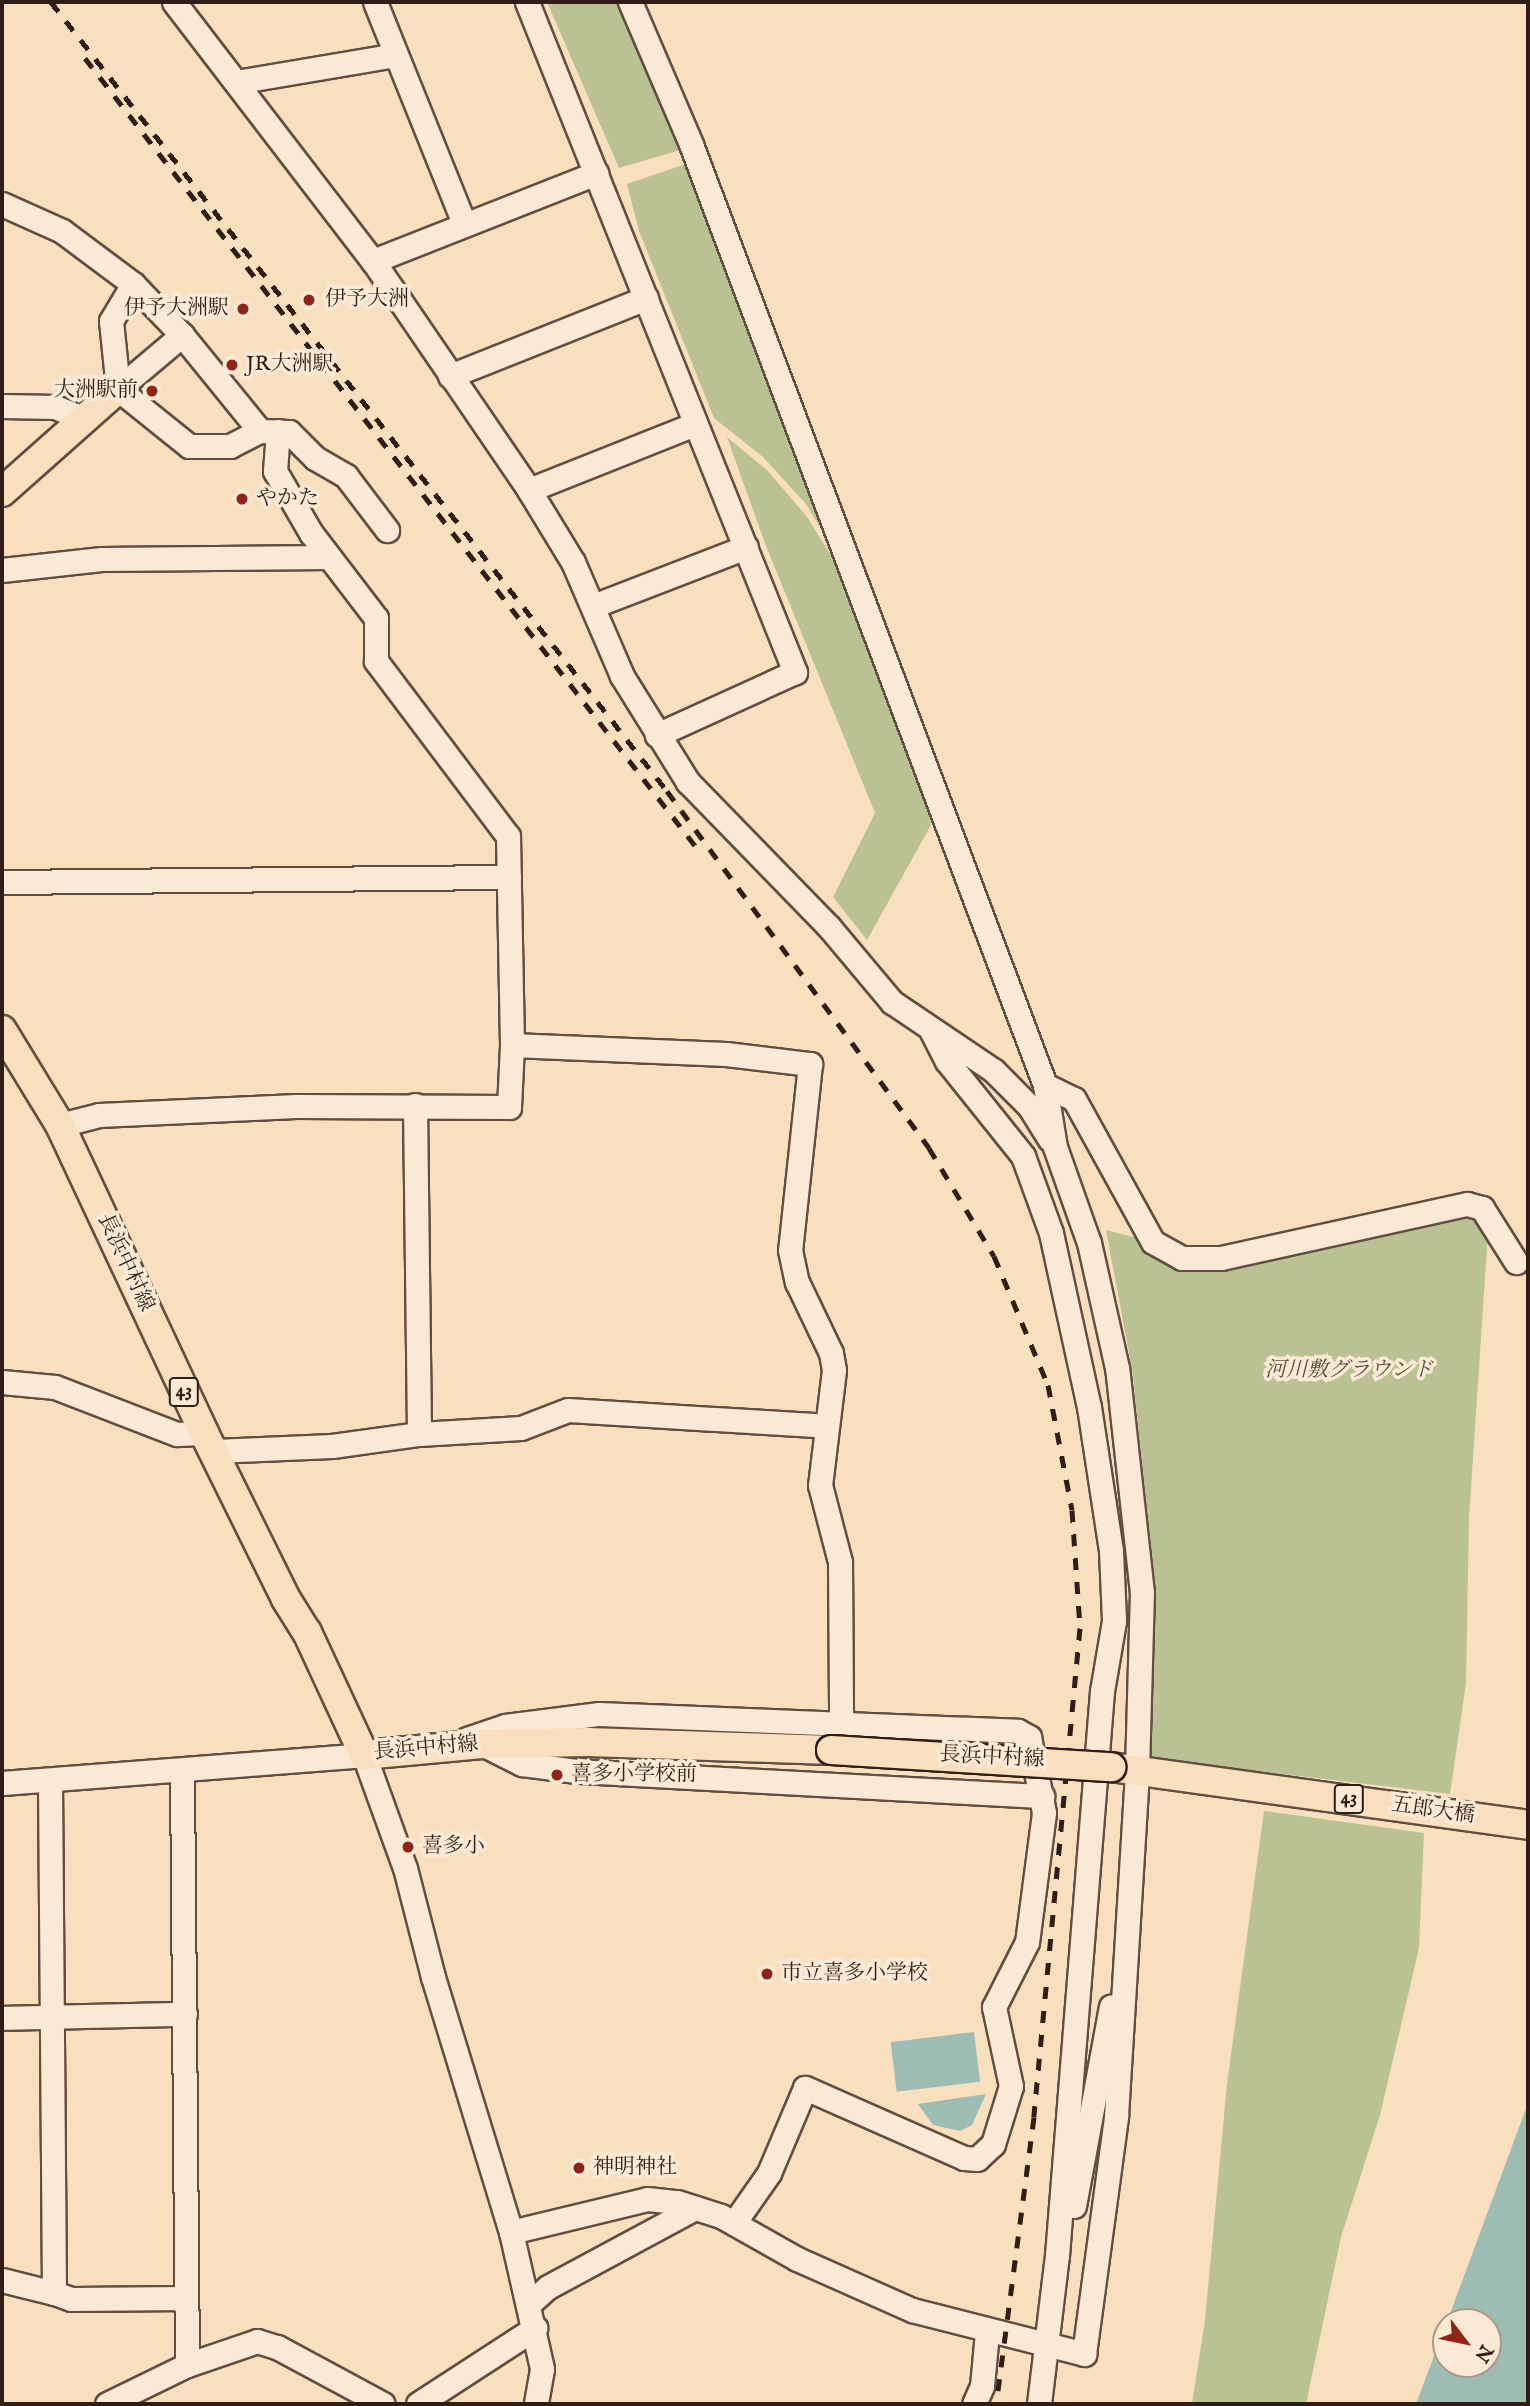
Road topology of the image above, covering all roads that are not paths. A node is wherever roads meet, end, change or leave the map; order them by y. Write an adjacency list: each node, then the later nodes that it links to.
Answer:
1 (174, 2): 6 (street)
2 (375, 2): 5 (street)
3 (527, 2): 7 (street)
4 (630, 2): 33 (street)
5 (396, 55): 6 (street); 9 (street)
6 (236, 82): 10 (street)
7 (596, 173): 9 (street); 12 (street)
8 (2, 204): 11 (street)
9 (464, 223): 10 (street)
10 (373, 261): 14 (street)
11 (133, 284): 13 (street); 15 (street)
12 (646, 298): 14 (street); 18 (street)
13 (182, 335): 15 (street); 19 (street)
14 (450, 376): 20 (street)
15 (118, 389): 17 (main road); 19 (street)
16 (2, 407): 17 (street)
17 (85, 419): 21 (main road)
18 (695, 424): 20 (street); 23 (street)
19 (269, 431): 22 (street); 24 (street)
20 (529, 490): 26 (street)
21 (2, 492)
22 (387, 530)
23 (746, 547): 26 (street); 27 (street)
24 (329, 557): 25 (street); 28 (street)
25 (2, 570)
26 (593, 606): 27 (street)
27 (657, 735): 31 (street)
28 (509, 877): 29 (street); 32 (street)
29 (2, 882)
30 (2, 1030): 35 (main road, 長浜中村線 / 43)
31 (931, 1030): 36 (street); 63 (street)
32 (512, 1045): 34 (street); 39 (street)
33 (1045, 1085): 36 (street); 37 (street)
34 (415, 1105): 35 (street); 40 (street)
35 (61, 1125): 41 (main road, 長浜中村線 / 43)
36 (1055, 1147): 48 (street)
37 (1516, 1262)
38 (2, 1382): 41 (street)
39 (827, 1426): 40 (street); 43 (street)
40 (419, 1434): 41 (street)
41 (209, 1442): 47 (main road, 長浜中村線 / 43)
42 (599, 1714): 43 (street); 44 (street); 46 (street)
43 (841, 1723): 54 (street)
44 (588, 1742): 45 (main road, 長浜中村線 / 43); 48 (main road, 長浜中村線 / 43, bridge); 50 (street)
45 (482, 1744): 46 (main road, 長浜中村線 / 43); 50 (street)
46 (440, 1748): 47 (main road, 長浜中村線 / 43)
47 (364, 1755): 49 (street); 62 (street)
48 (1124, 1769): 51 (main road, 長浜中村線 / 43); 56 (street)
49 (181, 1772): 52 (street); 57 (street)
50 (592, 1772): 54 (street)
51 (1171, 1774): 55 (main road, 五郎大橋 / 43)
52 (50, 1782): 53 (street); 58 (street)
53 (2, 1783)
54 (1042, 1796): 61 (street)
55 (1528, 1825)
56 (1126, 1958): 63 (street); 70 (street)
57 (185, 2014): 58 (street); 66 (street)
58 (51, 2017): 59 (street); 65 (street)
59 (2, 2018)
60 (695, 2208): 61 (street); 62 (street); 67 (street)
61 (734, 2223): 69 (street)
62 (511, 2232): 67 (street)
63 (1057, 2255): 70 (street)
64 (2, 2280): 65 (street)
65 (54, 2293): 66 (street)
66 (186, 2298): 71 (street)
67 (529, 2304): 68 (street)
68 (535, 2328): 74 (street); 75 (street)
69 (987, 2332): 70 (street); 76 (street)
70 (1047, 2347): 77 (street)
71 (187, 2365): 72 (street); 73 (street)
72 (107, 2404)
73 (383, 2404)
74 (418, 2404)
75 (536, 2404)
76 (974, 2404)
77 (1039, 2404)

